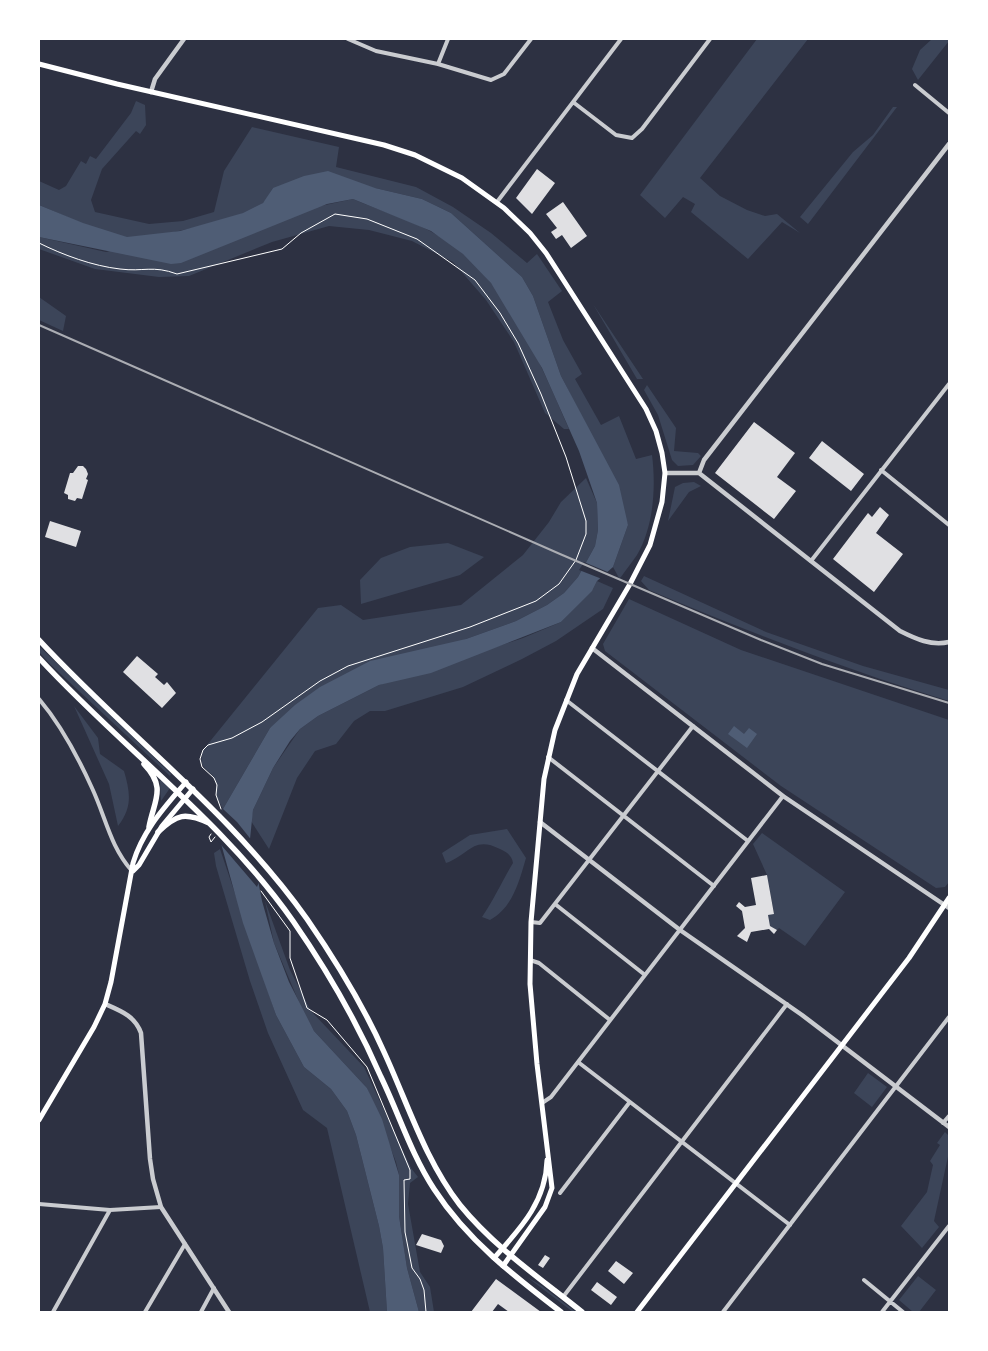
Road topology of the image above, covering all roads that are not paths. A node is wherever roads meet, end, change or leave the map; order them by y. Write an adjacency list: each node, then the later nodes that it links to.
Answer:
1 (184, 39): 10 (street)
2 (348, 39): 8 (street)
3 (448, 39): 8 (street)
4 (531, 39): 8 (street)
5 (620, 39): 11 (street)
6 (710, 39): 11 (street)
7 (39, 64): 10 (main road)
8 (438, 64)
9 (916, 85): 12 (street)
10 (151, 92): 14 (main road)
11 (573, 102): 14 (street)
12 (949, 113)
13 (949, 144): 18 (street)
14 (497, 202): 17 (main road)
15 (949, 384): 16 (street)
16 (881, 470): 19 (street); 20 (street)
17 (665, 473): 18 (street); 23 (main road)
18 (698, 473): 20 (street)
19 (949, 525)
20 (811, 561): 22 (street)
21 (39, 640): 31 (main road)
22 (949, 642)
23 (592, 648): 26 (main road); 27 (street)
24 (39, 658): 28 (main road)
25 (39, 699): 43 (street)
26 (566, 700): 29 (main road); 30 (street)
27 (693, 726): 30 (street); 34 (street)
28 (134, 750): 33 (main road); 39 (main road)
29 (548, 757): 36 (street); 37 (main road)
30 (658, 771): 36 (street); 41 (street)
31 (186, 782): 32 (main road); 33 (main road)
32 (193, 789): 35 (main road); 75 (main road)
33 (178, 792): 35 (main road); 39 (main road)
34 (783, 796): 41 (street); 47 (street)
35 (184, 797): 38 (main road); 40 (main road)
36 (624, 816): 42 (street); 44 (street)
37 (540, 822): 42 (street); 48 (main road)
38 (215, 826): 40 (main road); 77 (main road)
39 (149, 827): 43 (main road)
40 (158, 832): 43 (main road)
41 (748, 840): 44 (street)
42 (590, 859): 46 (street); 49 (street)
43 (132, 871): 52 (main road)
44 (714, 886): 49 (street)
45 (949, 898): 47 (main road)
46 (555, 904): 48 (street); 51 (street)
47 (947, 906): 56 (main road)
48 (531, 922): 50 (main road)
49 (680, 930): 51 (street); 53 (street)
50 (530, 960): 55 (street); 59 (main road)
51 (645, 975): 55 (street)
52 (105, 1004): 62 (main road); 70 (street)
53 (787, 1004): 56 (street); 65 (street)
54 (949, 1018): 58 (street)
55 (610, 1020): 57 (street)
56 (842, 1046): 58 (street); 67 (main road)
57 (578, 1062): 59 (street); 60 (street)
58 (896, 1086): 63 (street); 72 (street)
59 (542, 1103): 66 (main road)
60 (629, 1103): 65 (street); 68 (street)
61 (949, 1116): 63 (street)
62 (39, 1120)
63 (944, 1123): 64 (street)
64 (949, 1128)
65 (680, 1142): 67 (street); 81 (street)
66 (547, 1147): 75 (main road); 76 (main road)
67 (735, 1184): 72 (street); 89 (main road)
68 (560, 1193)
69 (39, 1204): 71 (street)
70 (162, 1206): 71 (street); 74 (street)
71 (110, 1210): 83 (street)
72 (790, 1225): 90 (street)
73 (949, 1226): 82 (street)
74 (184, 1244): 80 (street); 84 (street)
75 (503, 1248): 76 (main road); 77 (main road)
76 (511, 1255): 78 (main road); 81 (main road)
77 (494, 1258): 78 (main road)
78 (503, 1266): 87 (main road)
79 (864, 1280): 82 (street)
80 (214, 1288): 85 (street); 86 (street)
81 (563, 1297): 88 (main road)
82 (890, 1302): 91 (street); 92 (street)
83 (54, 1312)
84 (145, 1312)
85 (200, 1312)
86 (230, 1312)
87 (562, 1312)
88 (582, 1312)
89 (637, 1312)
90 (723, 1312)
91 (882, 1312)
92 (903, 1312)

